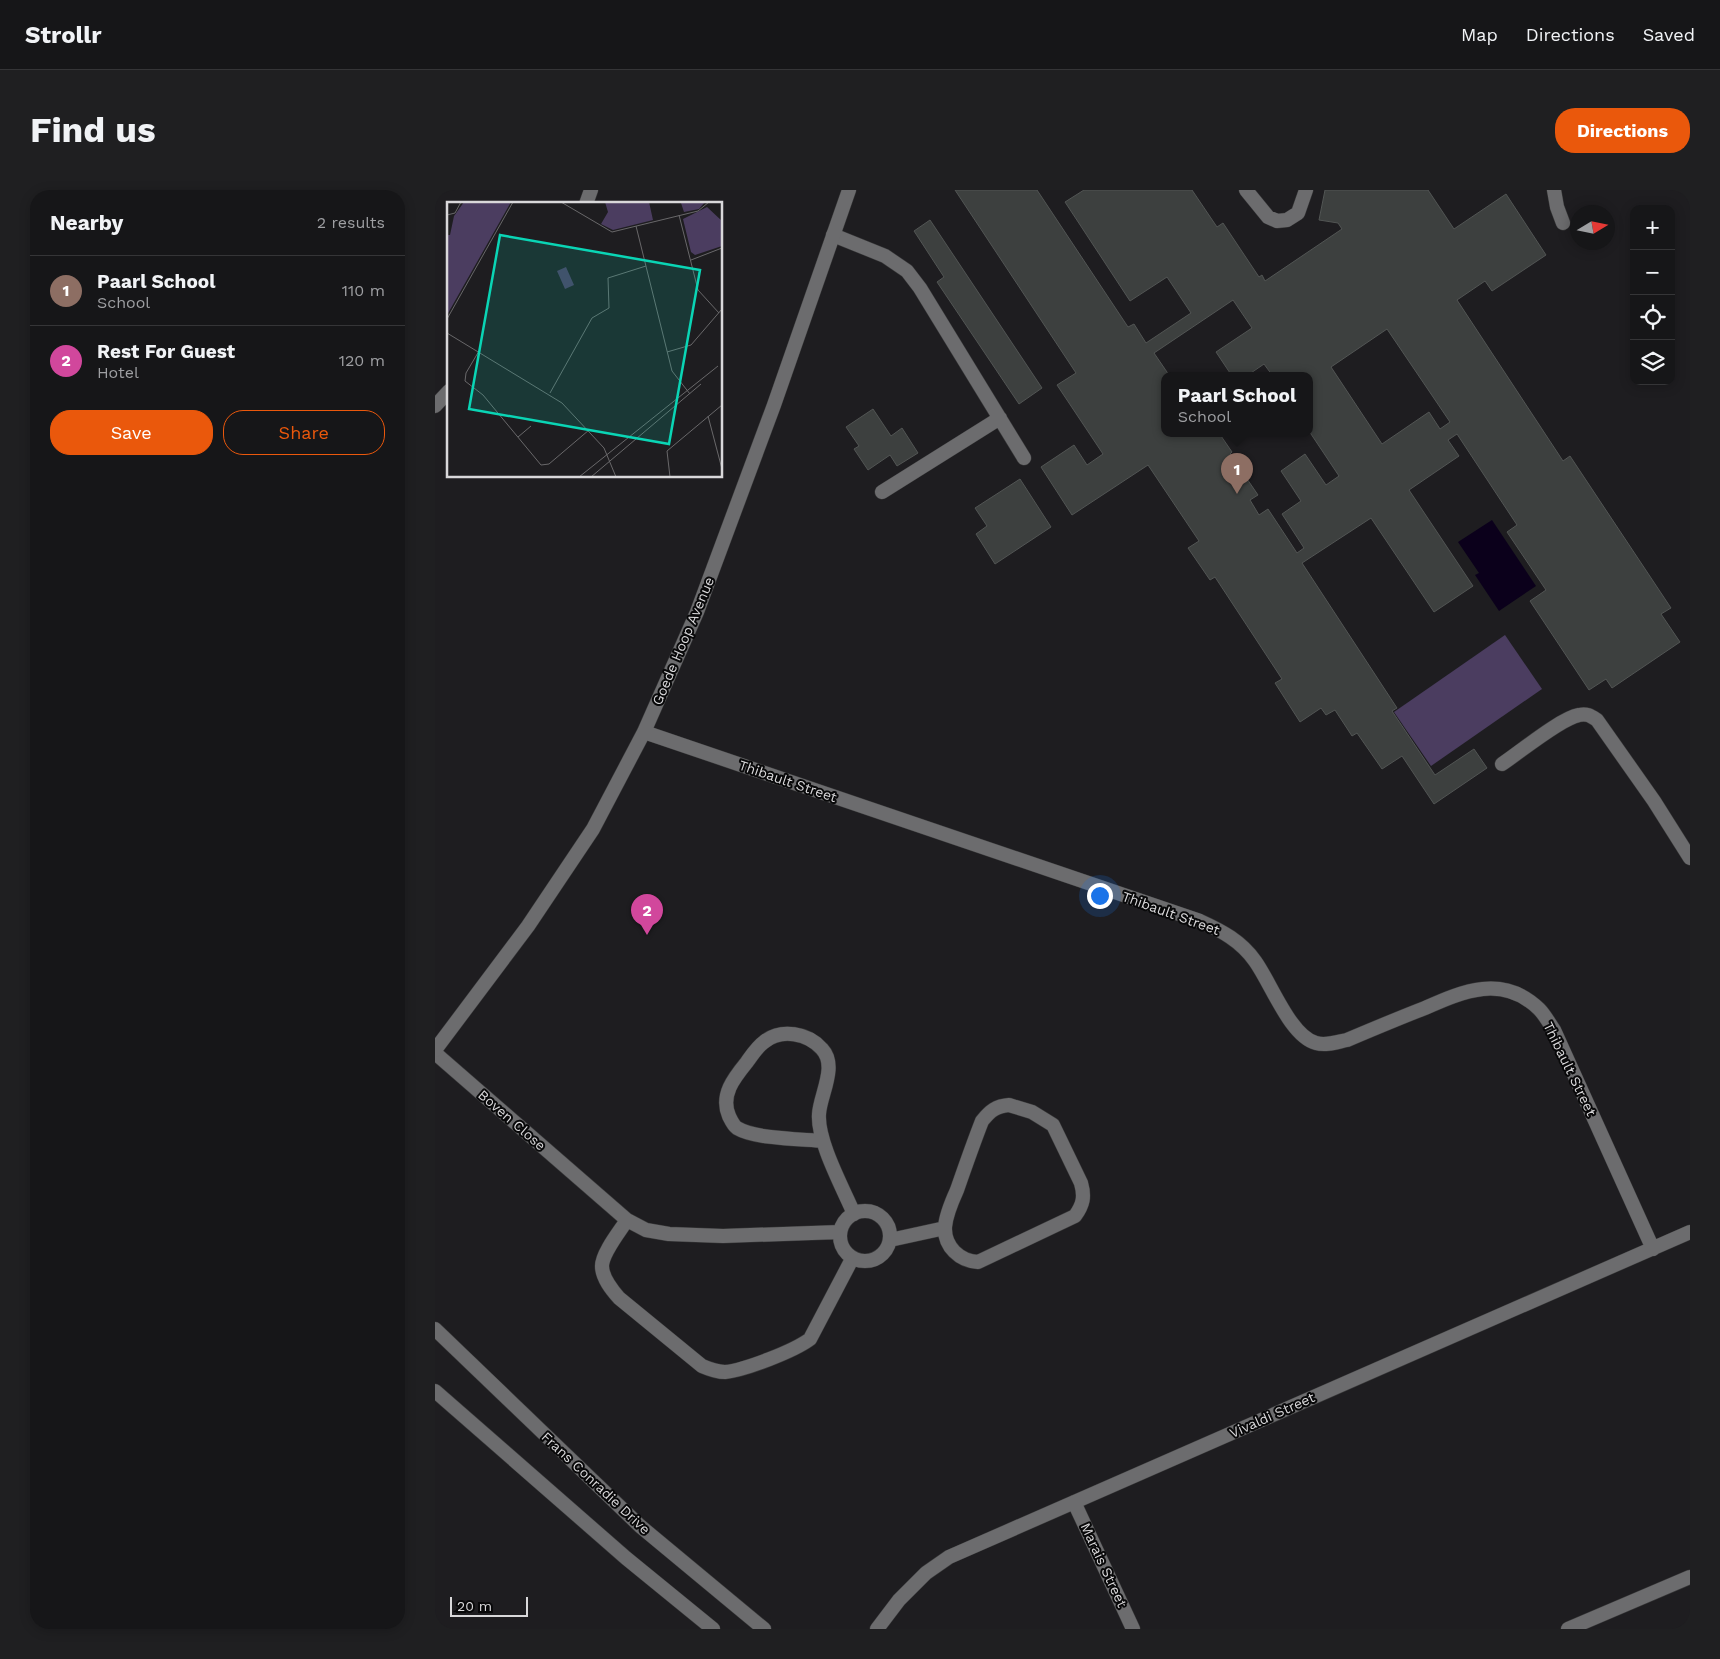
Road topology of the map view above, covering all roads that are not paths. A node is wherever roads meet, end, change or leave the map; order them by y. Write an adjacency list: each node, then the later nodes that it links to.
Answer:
1 (591, 190): 6 (street)
2 (849, 190): 8 (street, Goede Hoop Avenue)
3 (1246, 190): 4 (street)
4 (1306, 190)
5 (1554, 190): 7 (street)
6 (587, 202)
7 (1563, 223)
8 (833, 235): 11 (street); 14 (street, Goede Hoop Avenue)
9 (447, 392): 10 (street)
10 (435, 406)
11 (1000, 418): 12 (street); 13 (street)
12 (1024, 458)
13 (882, 492)
14 (644, 732): 17 (street, Goede Hoop Avenue); 26 (street, Thibault Street)
15 (1502, 764): 16 (street)
16 (1690, 858)
17 (435, 1050)
18 (435, 1054): 21 (street, Boven Close)
19 (823, 1141): 19 (street); 20 (street)
20 (854, 1214): 23 (street); 25 (street)
21 (627, 1220): 23 (street, Boven Close); 27 (street)
22 (945, 1228): 22 (street); 25 (street)
23 (840, 1232): 27 (street)
24 (1690, 1232): 26 (street, Vivaldi Street)
25 (890, 1240): 27 (street)
26 (1653, 1249): 30 (street, Vivaldi Street)
27 (851, 1259)
28 (435, 1329): 33 (street, Frans Conradie Drive)
29 (435, 1391): 32 (street)
30 (1074, 1502): 34 (street, Vivaldi Street); 35 (street, Marais Street)
31 (1690, 1577): 36 (street)
32 (713, 1629)
33 (765, 1629)
34 (877, 1629)
35 (1133, 1629)
36 (1568, 1629)

